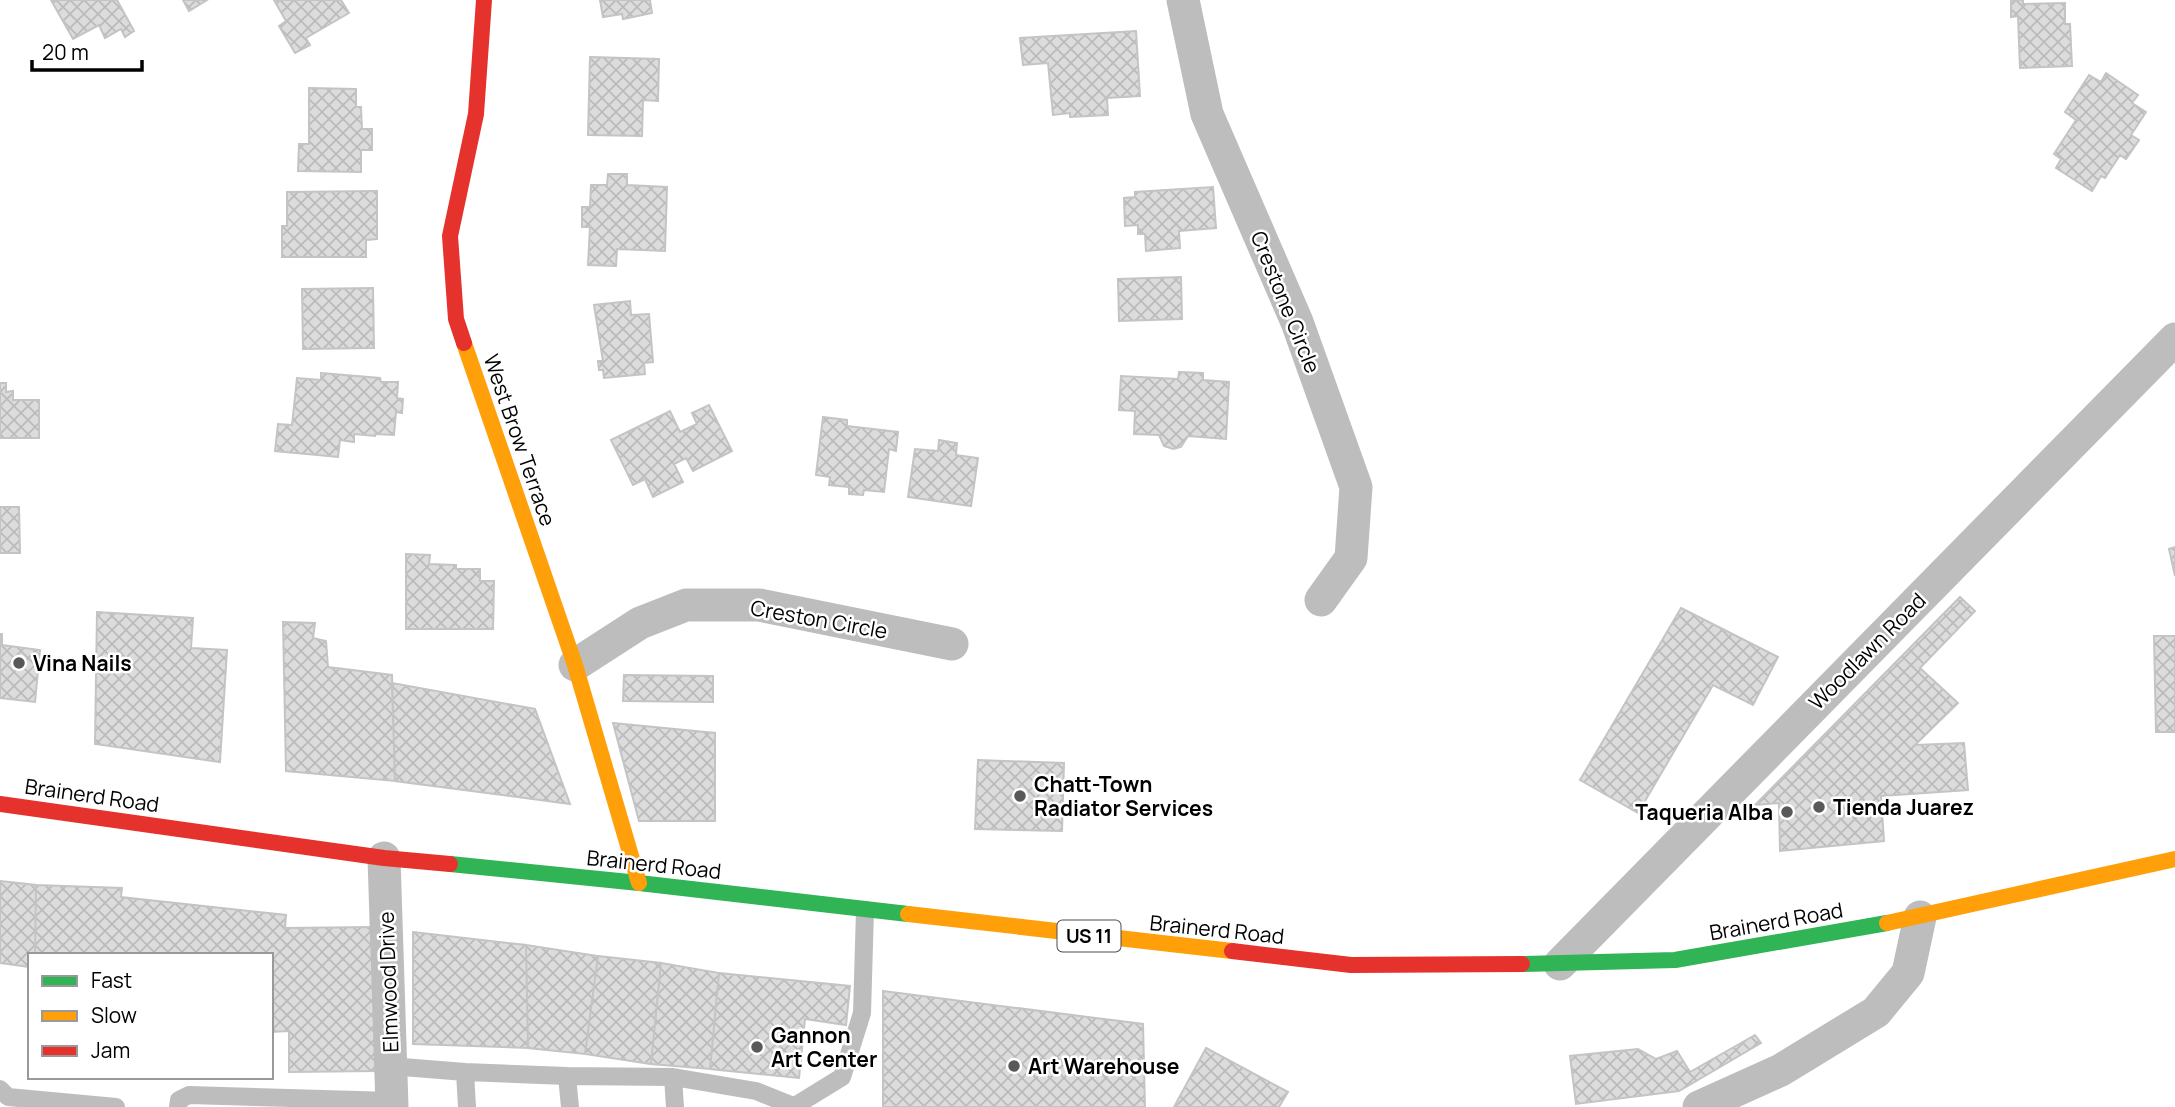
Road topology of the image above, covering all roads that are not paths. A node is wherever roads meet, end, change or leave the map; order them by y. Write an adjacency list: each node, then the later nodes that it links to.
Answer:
1 (484, 0): 6 (main road, West Brow Terrace)
2 (1183, 0): 4 (street, Crestone Circle)
3 (2175, 339): 13 (street, Woodlawn Road)
4 (1321, 600)
5 (952, 644): 6 (street, Creston Circle)
6 (575, 665): 10 (main road, West Brow Terrace)
7 (0, 804): 8 (main road, Brainerd Road / US 11)
8 (384, 858): 10 (main road, Brainerd Road / US 11); 14 (street, Elmwood Drive)
9 (2175, 859): 12 (main road, Brainerd Road / US 11)
10 (639, 883): 11 (main road, Brainerd Road / US 11)
11 (865, 910): 13 (main road, Brainerd Road / US 11); 20 (lane)
12 (1920, 917): 13 (main road, Brainerd Road / US 11); 26 (street)
13 (1560, 964)
14 (390, 1066): 15 (lane); 19 (street, Elmwood Drive)
15 (465, 1072): 16 (lane); 23 (lane)
16 (568, 1076): 17 (lane); 24 (lane)
17 (673, 1077): 20 (lane); 25 (lane)
18 (0, 1089): 21 (lane)
19 (392, 1104): 22 (lane)
20 (795, 1106)
21 (116, 1107)
22 (178, 1107)
23 (467, 1107)
24 (570, 1107)
25 (675, 1107)
26 (1699, 1107)

